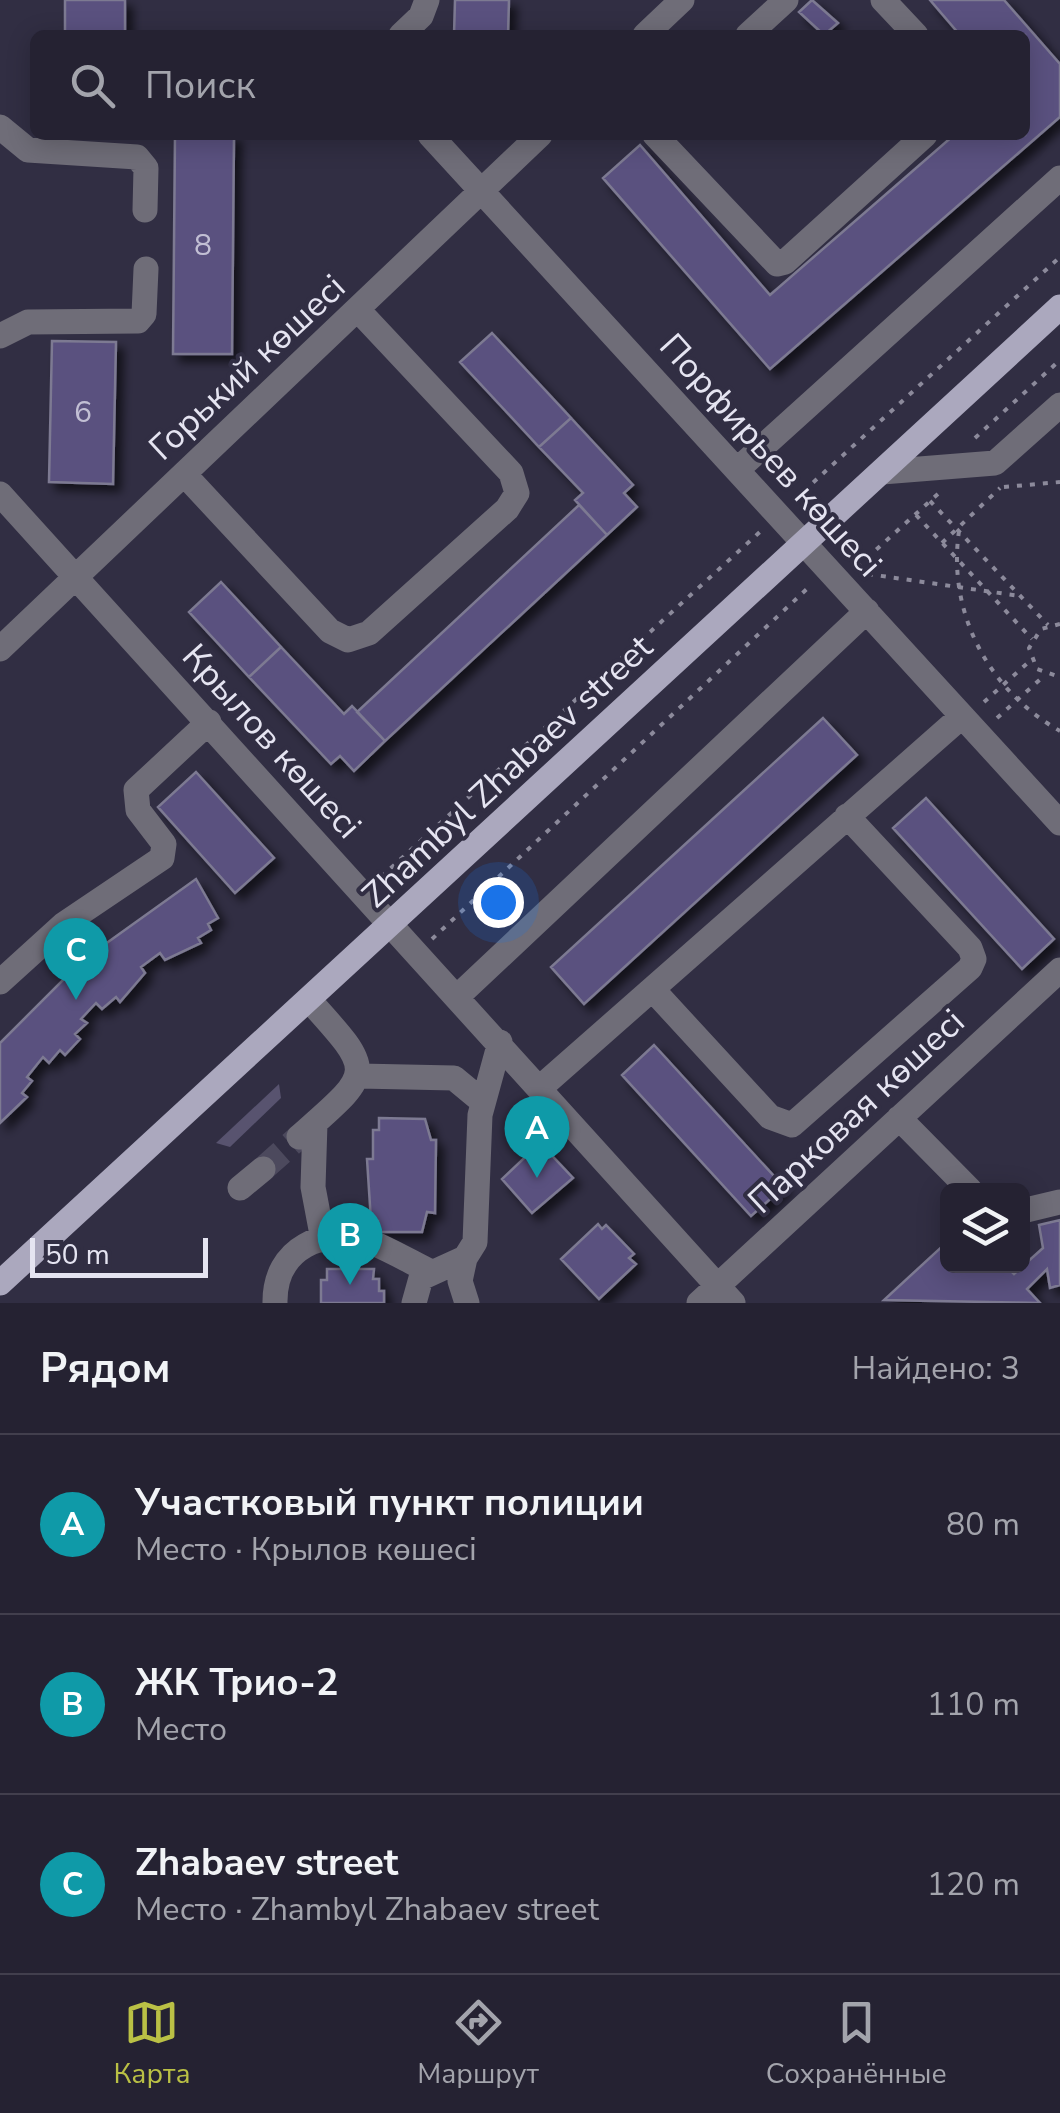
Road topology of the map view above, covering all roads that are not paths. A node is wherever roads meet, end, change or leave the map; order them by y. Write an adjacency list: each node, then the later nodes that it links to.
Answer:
1 (426, 0): 5 (street)
2 (682, 0): 6 (street)
3 (786, 0): 7 (street)
4 (884, 0): 8 (street)
5 (406, 30)
6 (650, 30)
7 (753, 30)
8 (911, 30)
9 (0, 128): 16 (street)
10 (434, 140): 15 (street, Порфирьев көшесі)
11 (535, 140): 15 (street, Горький көшесі)
12 (660, 140): 13 (street)
13 (919, 140)
14 (1060, 179): 22 (street)
15 (480, 191): 19 (street, Горький көшесі); 22 (street, Порфирьев көшесі)
16 (145, 210)
17 (146, 270): 20 (street)
18 (1060, 307): 23 (main road, Zhambyl Zhabaev street)
19 (359, 311): 24 (street, Горький көшесі); 24 (street)
20 (0, 336)
21 (1060, 405): 23 (street)
22 (738, 469): 26 (street, Порфирьев көшесі)
23 (882, 472): 26 (main road, Zhambyl Zhabaev street)
24 (184, 474): 27 (street, Горький көшесі)
25 (0, 494): 27 (street, Крылов көшесі)
26 (805, 543): 28 (street, Порфирьев көшесі); 34 (main road, Zhambyl Zhabaev street)
27 (74, 577): 29 (street, Горький көшесі); 31 (street, Крылов көшесі)
28 (866, 611): 30 (street, Порфирьев көшесі); 38 (street)
29 (0, 649)
30 (961, 717): 32 (street); 33 (street, Порфирьев көшесі)
31 (209, 722): 34 (street, Крылов көшесі); 36 (street)
32 (847, 816): 37 (street); 37 (street)
33 (1060, 823)
34 (391, 926): 38 (street, Крылов көшесі); 39 (main road, Zhambyl Zhabaev street)
35 (1058, 978): 44 (street, Парковая көшесі)
36 (0, 982)
37 (654, 991): 42 (street)
38 (457, 997): 40 (street, Крылов көшесі)
39 (309, 1000): 41 (street); 53 (main road, Zhambyl Zhabaev street)
40 (500, 1042): 42 (street, Крылов көшесі); 43 (street)
41 (359, 1076): 43 (street); 50 (street)
42 (541, 1087): 54 (street, Крылов көшесі)
43 (482, 1102): 51 (street)
44 (899, 1118): 46 (street); 54 (street, Парковая көшесі)
45 (263, 1169): 47 (street)
46 (963, 1183)
47 (240, 1188)
48 (1060, 1202): 49 (street)
49 (1030, 1209)
50 (323, 1240): 52 (street); 55 (street)
51 (465, 1258): 52 (street); 57 (street)
52 (429, 1272): 56 (street)
53 (0, 1283)
54 (716, 1297)
55 (275, 1303)
56 (414, 1303)
57 (467, 1303)

